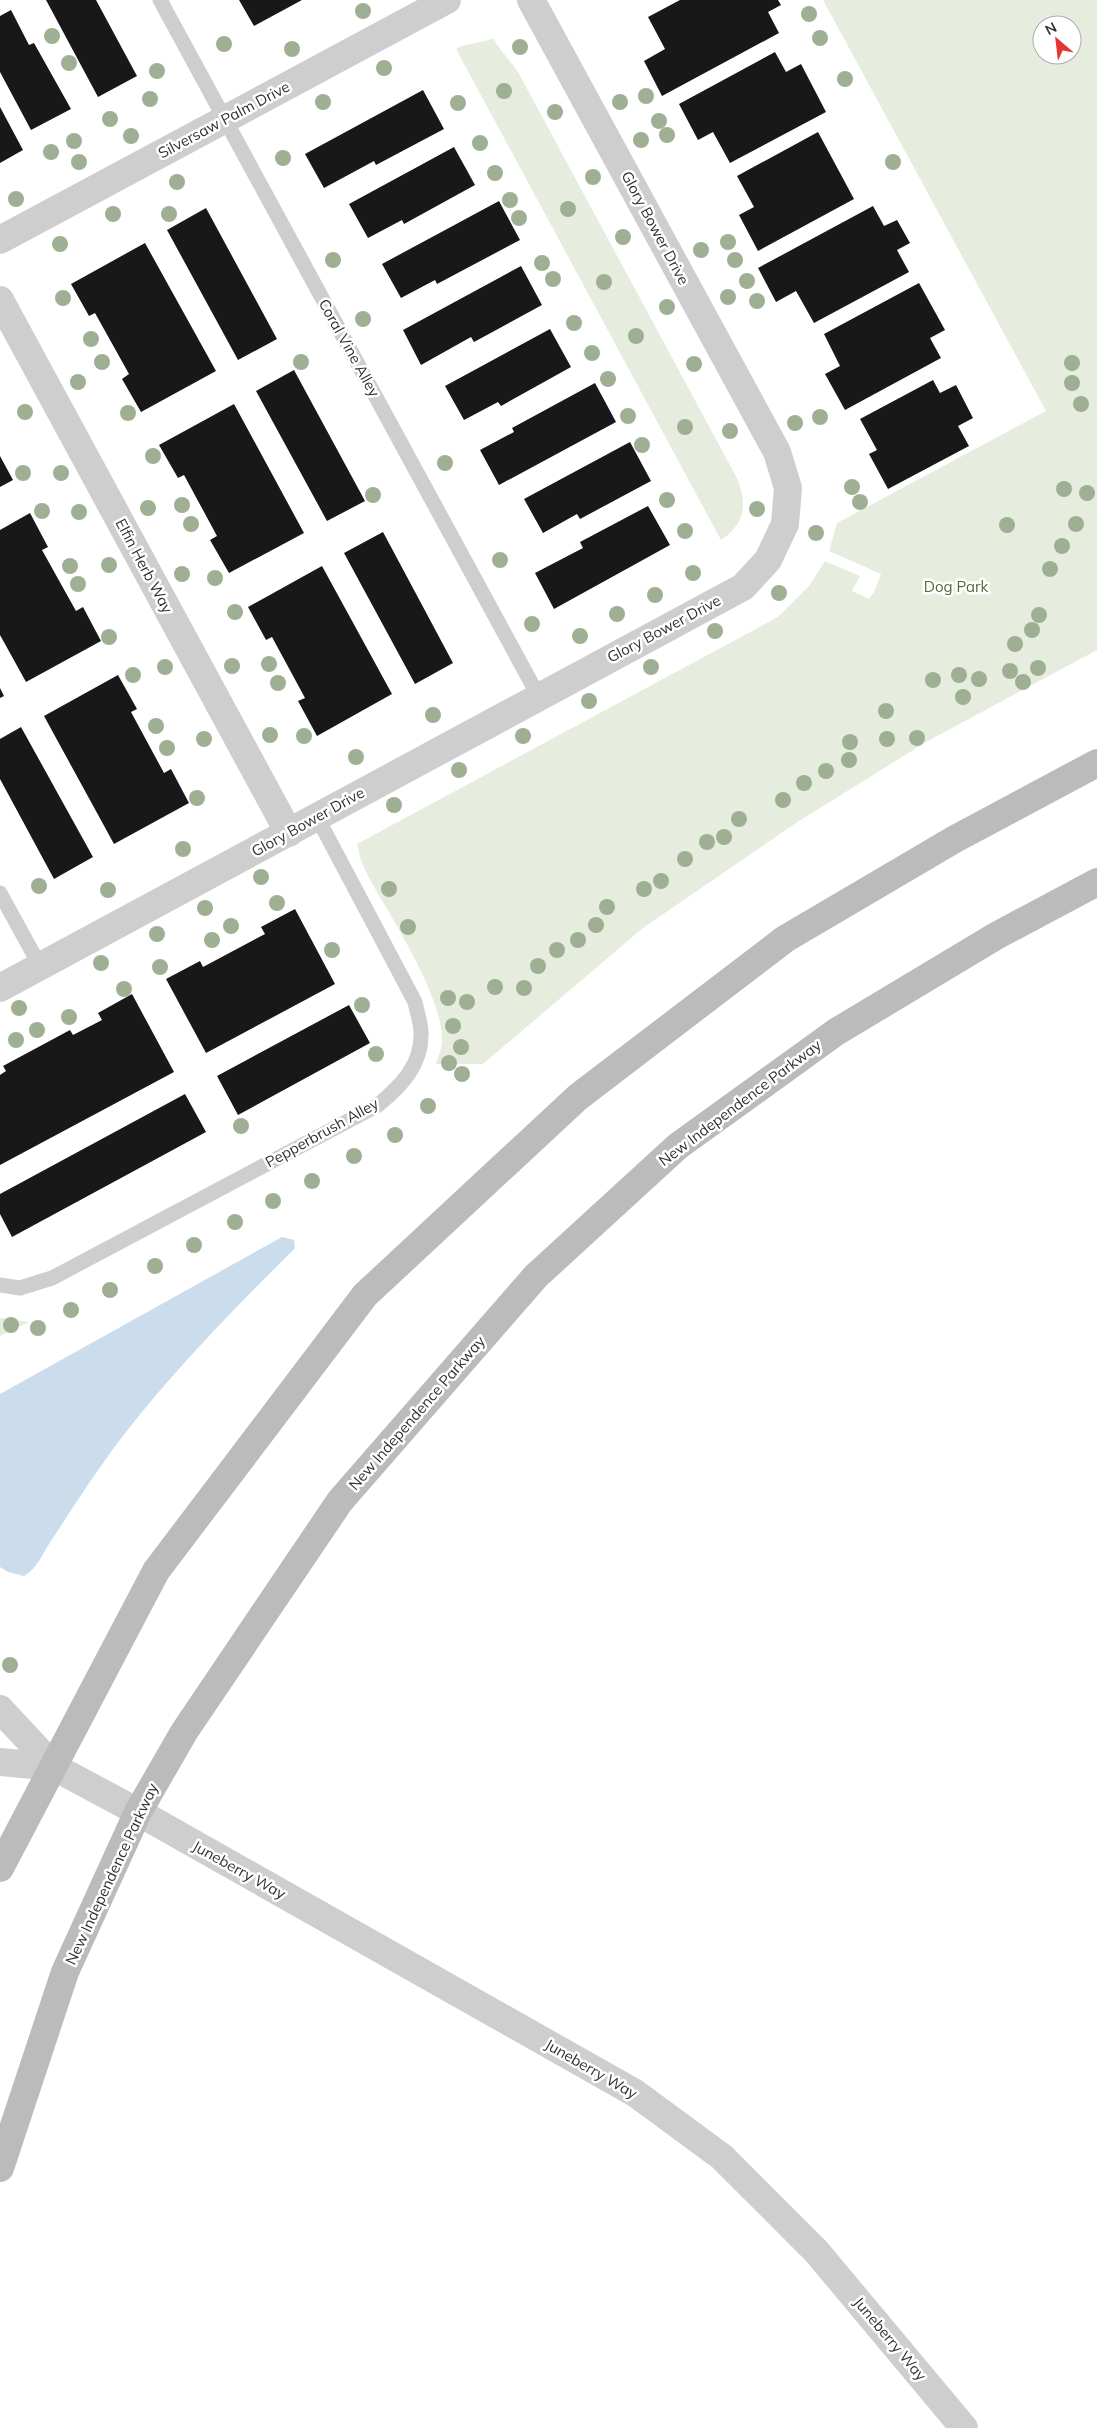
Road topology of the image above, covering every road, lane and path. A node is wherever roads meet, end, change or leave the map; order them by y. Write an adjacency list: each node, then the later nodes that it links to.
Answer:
1 (160, 0): 4 (lane, Coral Vine Alley)
2 (447, 0): 4 (street, Silversaw Palm Drive)
3 (531, 0): 7 (street, Glory Bower Drive)
4 (225, 120): 5 (street, Silversaw Palm Drive); 7 (lane, Coral Vine Alley)
5 (0, 240)
6 (0, 300): 10 (street, Elfin Herb Way)
7 (538, 697): 9 (street, Glory Bower Drive)
8 (1097, 763): 18 (main road)
9 (317, 817): 10 (street, Glory Bower Drive); 15 (lane, Pepperbrush Alley)
10 (289, 833): 13 (street, Glory Bower Drive)
11 (1097, 882): 19 (main road, New Independence Parkway)
12 (0, 893): 13 (lane)
13 (40, 966): 14 (street, Glory Bower Drive)
14 (0, 988)
15 (0, 1285)
16 (0, 1709): 18 (street)
17 (0, 1762): 18 (street)
18 (54, 1767): 19 (street, Juneberry Way); 20 (main road)
19 (138, 1812): 21 (main road, New Independence Parkway); 22 (street, Juneberry Way)
20 (0, 1868)
21 (0, 2168)
22 (964, 2428)

